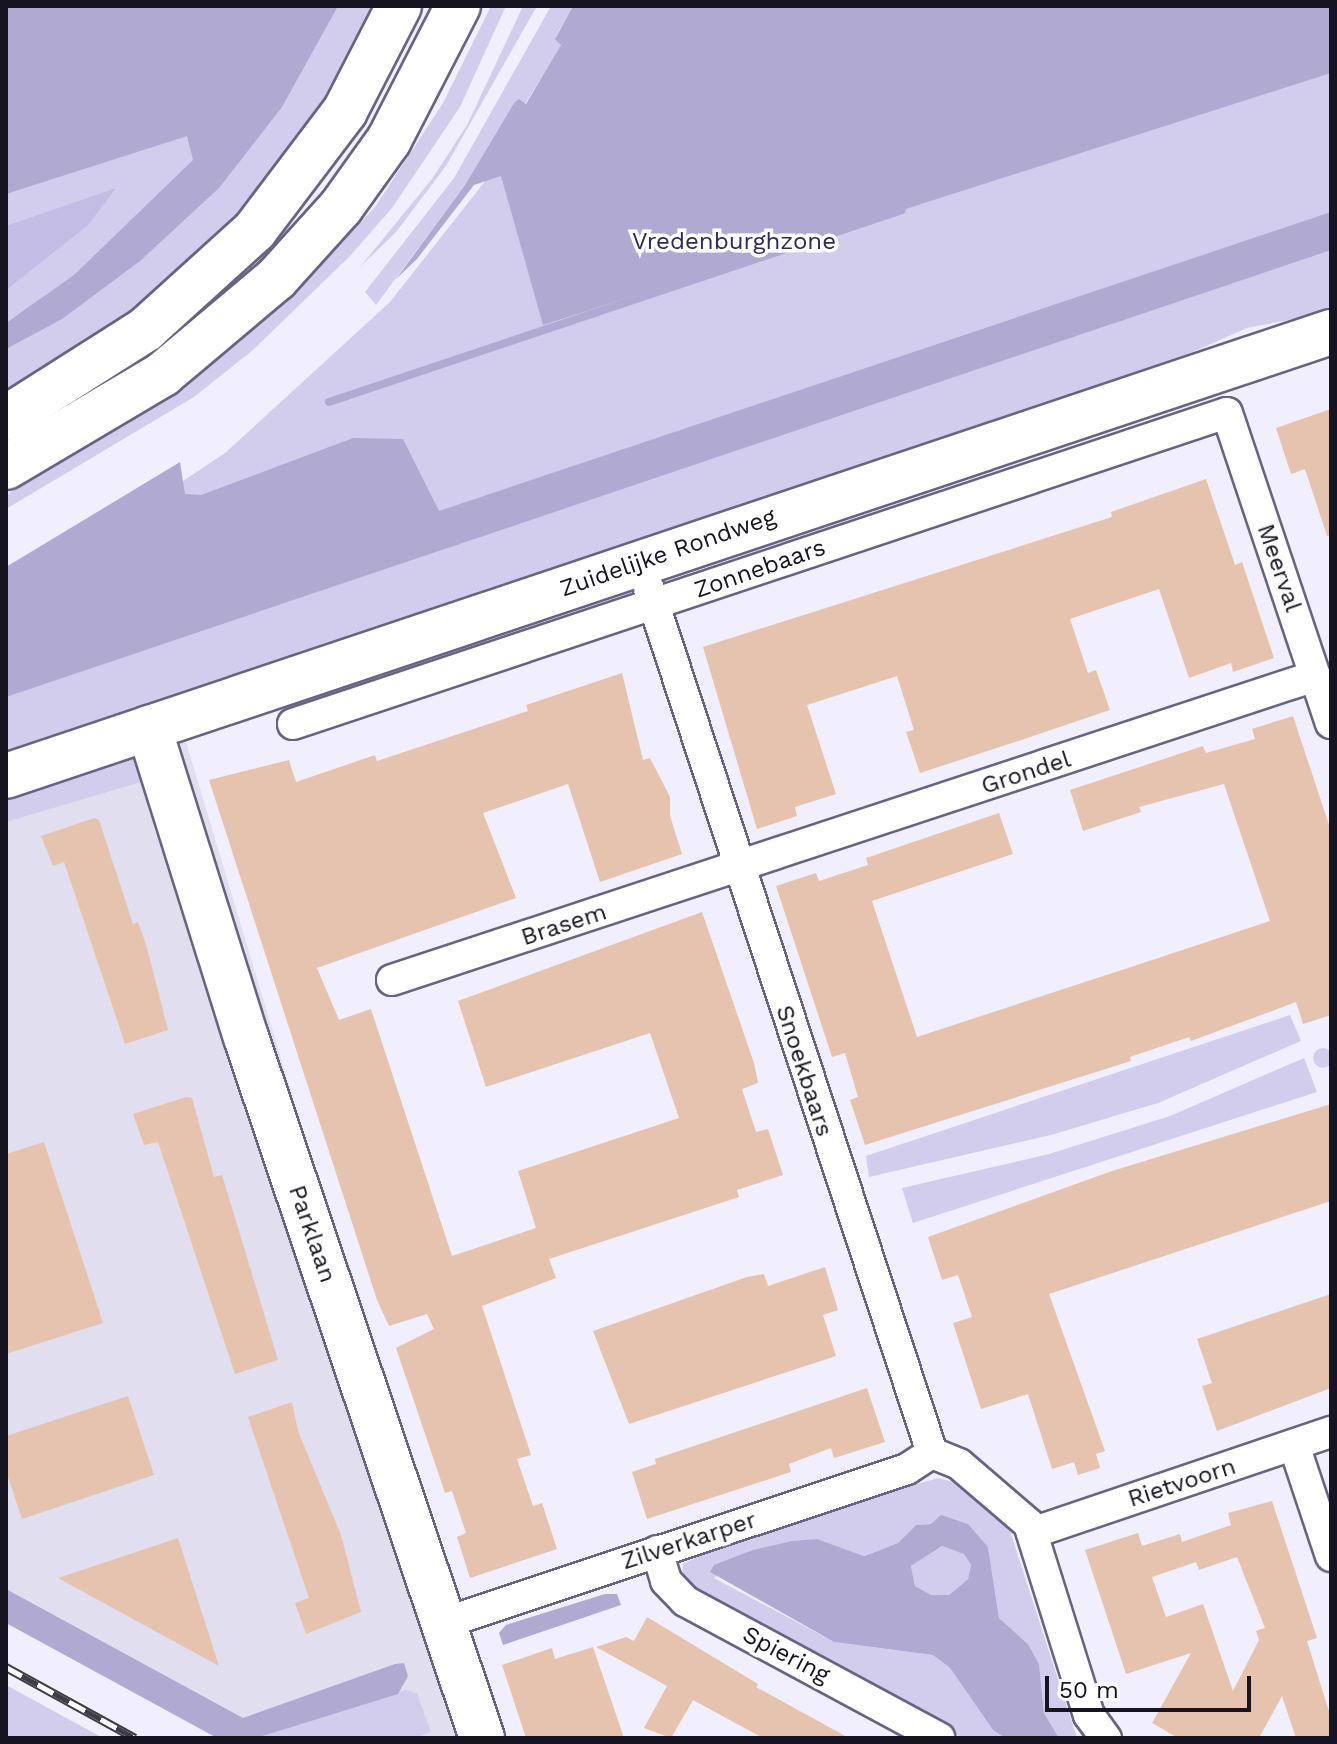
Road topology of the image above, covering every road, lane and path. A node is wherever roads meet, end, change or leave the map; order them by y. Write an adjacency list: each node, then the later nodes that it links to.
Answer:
1 (399, 6): 5 (main road)
2 (458, 6): 6 (main road)
3 (1331, 332): 7 (main road, Zuidelijke Rondweg)
4 (1227, 413): 8 (street, Zonnebaars); 9 (street, Meerval)
5 (6, 418)
6 (6, 467)
7 (640, 562): 8 (street, Snoekbaars); 12 (main road, Zuidelijke Rondweg)
8 (654, 605): 11 (street, Zonnebaars); 14 (street, Snoekbaars)
9 (1315, 676): 10 (street, Meerval); 14 (street, Grondel)
10 (1331, 723)
11 (293, 724)
12 (149, 728): 13 (main road, Zuidelijke Rondweg); 22 (main road, Parklaan)
13 (6, 776)
14 (737, 868): 15 (street, Brasem); 18 (street, Snoekbaars)
15 (392, 980)
16 (1331, 1432): 17 (street, Rietvoorn)
17 (1294, 1445): 19 (street, Rietvoorn); 21 (street)
18 (932, 1453): 19 (street); 20 (street, Zilverkarper)
19 (1032, 1533): 25 (street)
20 (657, 1551): 22 (street, Zilverkarper); 24 (street, Spiering)
21 (1331, 1556)
22 (444, 1623): 23 (main road, Parklaan)
23 (482, 1738)
24 (939, 1738)
25 (1106, 1738)

